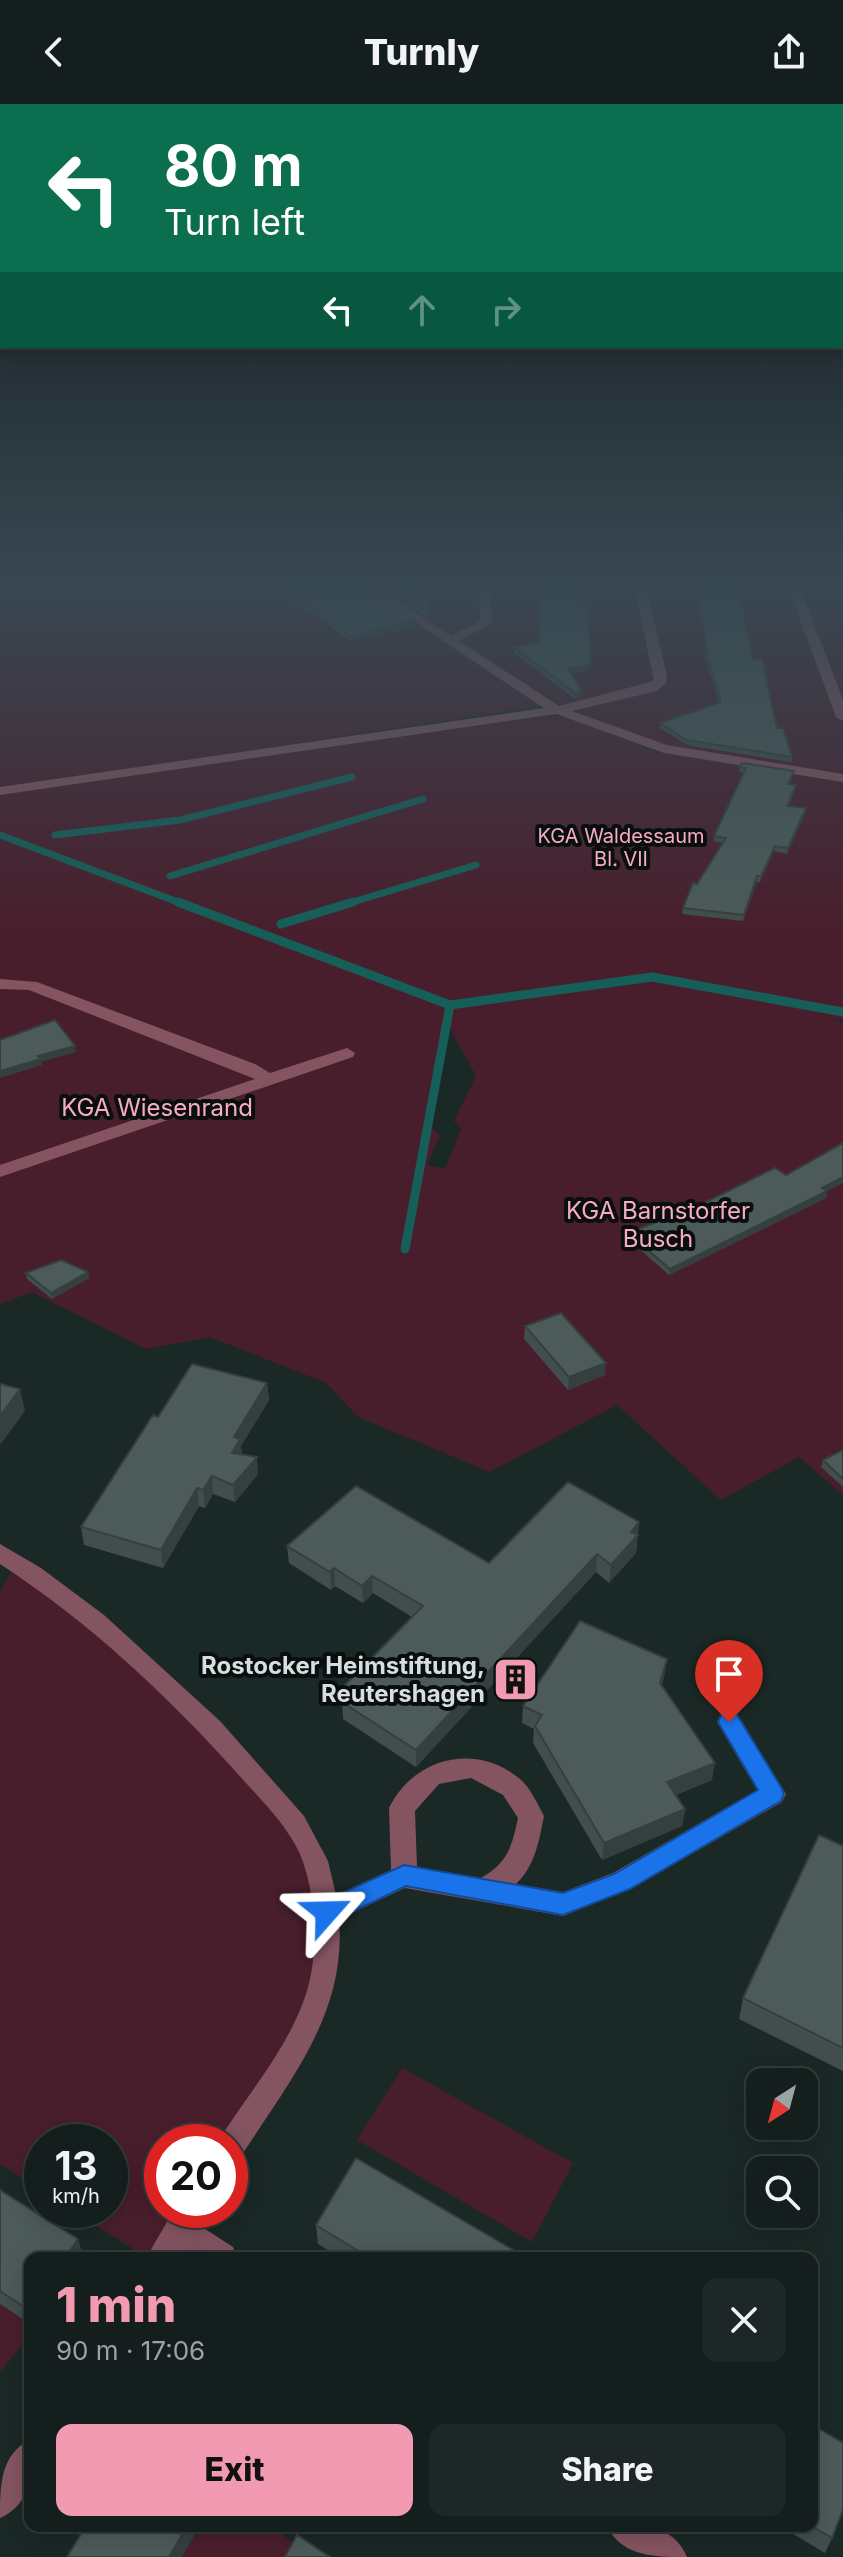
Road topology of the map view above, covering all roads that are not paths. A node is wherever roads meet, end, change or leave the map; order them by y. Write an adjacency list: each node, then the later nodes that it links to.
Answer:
1 (543, 701): 3 (street)
2 (593, 701): 3 (street)
3 (556, 710): 4 (street); 5 (street)
4 (843, 778)
5 (0, 791)
6 (0, 984): 8 (street)
7 (347, 1053): 8 (street)
8 (267, 1079): 9 (street)
9 (0, 1171)
10 (0, 1553): 14 (street)
11 (729, 1722): 13 (street)
12 (404, 1876): 13 (street); 13 (street); 14 (street)
13 (485, 1889)
14 (327, 1912): 15 (street)
15 (245, 2124)
16 (180, 2228): 18 (street)
17 (193, 2228): 19 (street)
18 (165, 2252)
19 (216, 2252)
20 (24, 2465): 21 (street)
21 (0, 2501)
22 (633, 2532): 23 (street)
23 (670, 2557)

